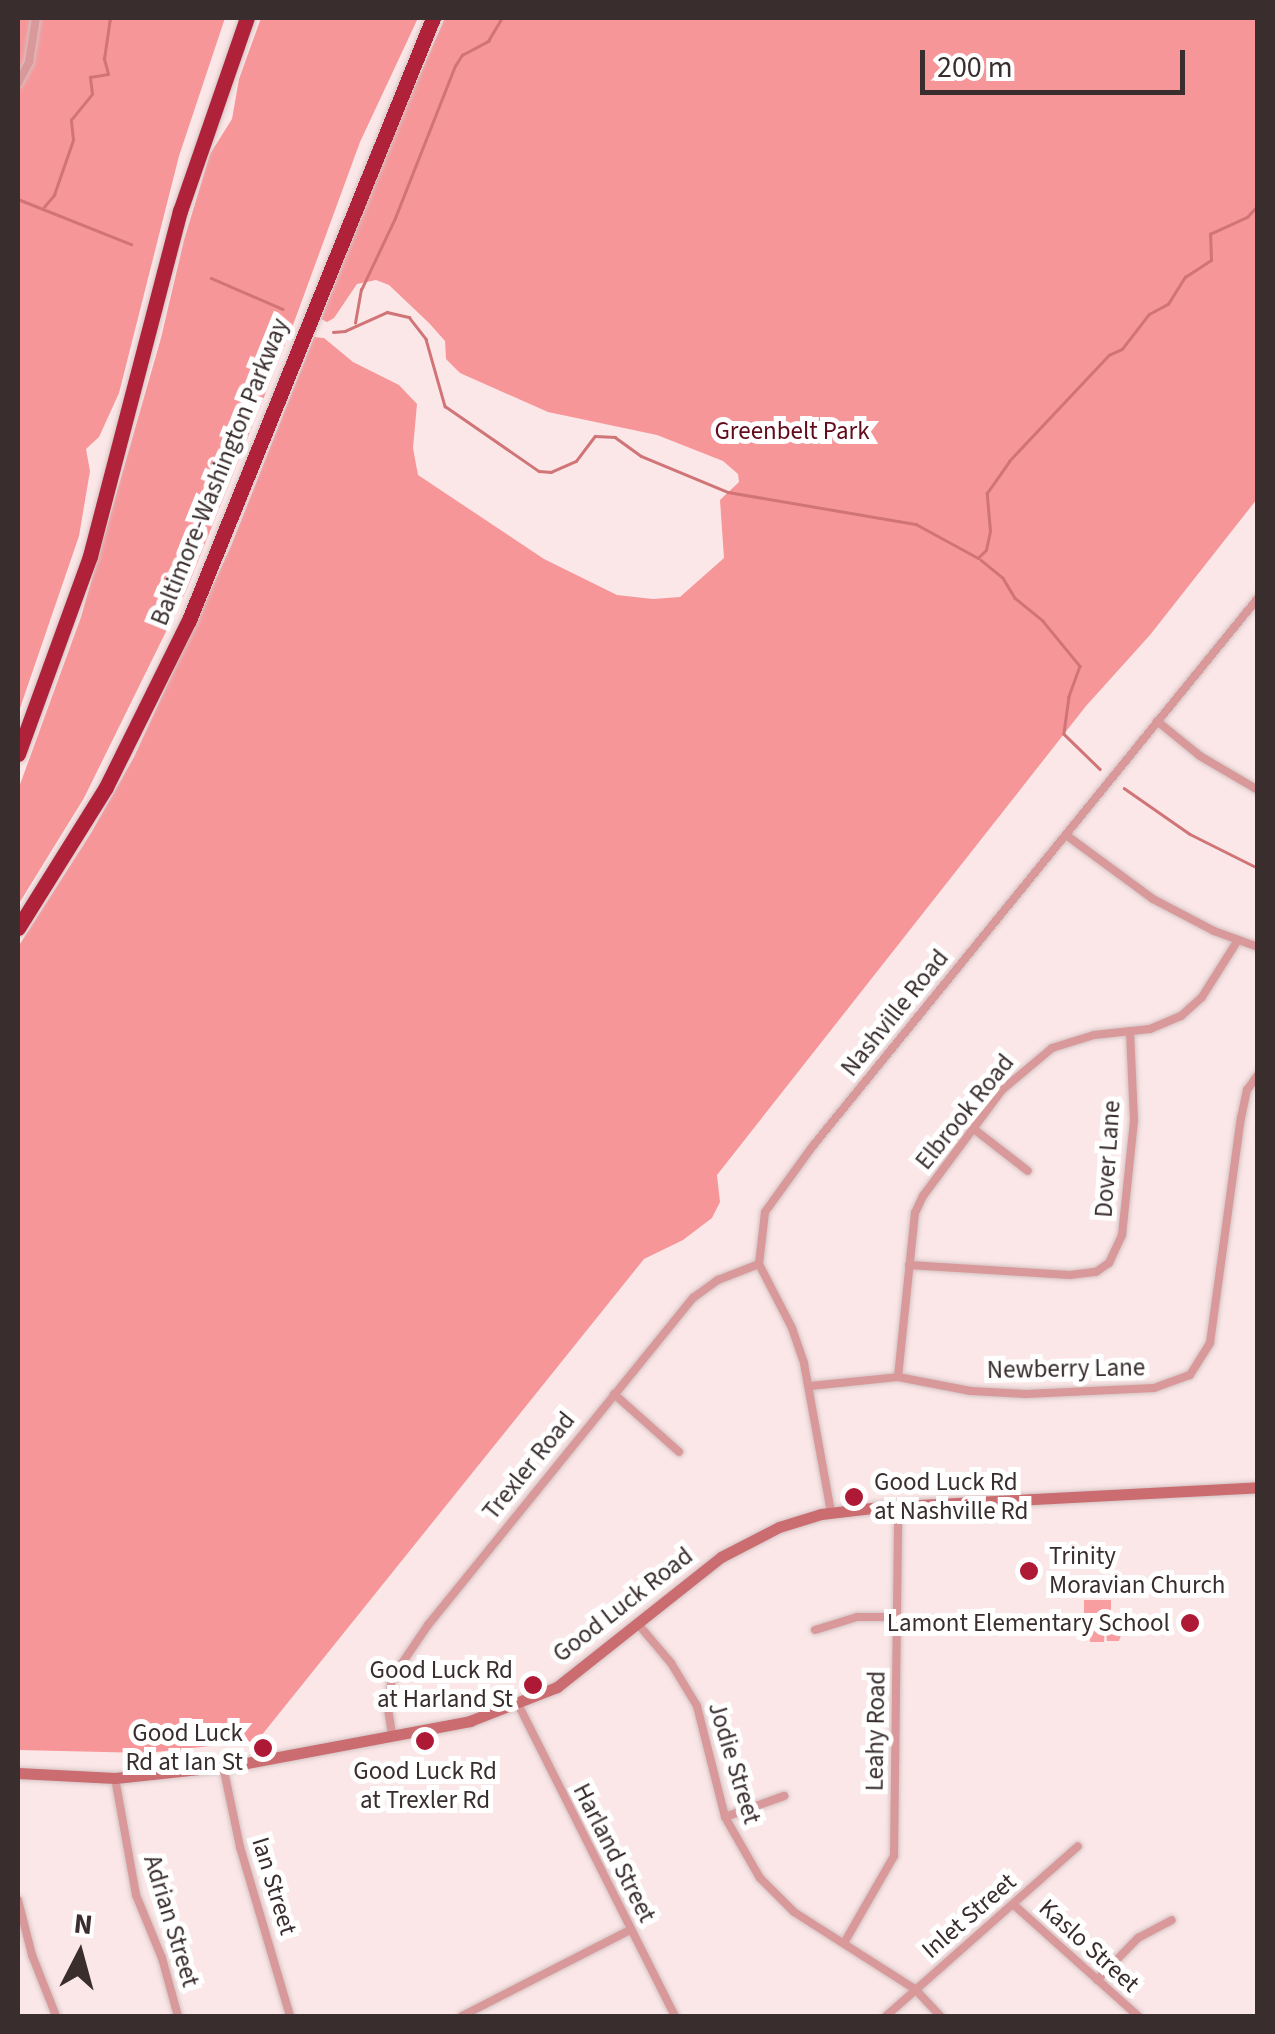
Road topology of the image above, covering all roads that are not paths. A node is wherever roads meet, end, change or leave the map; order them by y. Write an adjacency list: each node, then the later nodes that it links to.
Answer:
1 (36, 18): 4 (street)
2 (247, 18): 7 (highway)
3 (433, 18): 10 (highway, Baltimore-Washington Parkway)
4 (18, 83)
5 (1258, 598): 6 (street, Nashville Road)
6 (1157, 721): 8 (street); 9 (street, Nashville Road)
7 (18, 754)
8 (1258, 790)
9 (1066, 835): 11 (street); 17 (street, Nashville Road)
10 (18, 928)
11 (1238, 940): 12 (street); 13 (street, Elbrook Road)
12 (1258, 947)
13 (1130, 1030): 15 (street, Elbrook Road); 18 (street, Dover Lane)
14 (1258, 1075): 19 (street, Newberry Lane)
15 (974, 1129): 16 (street); 18 (street, Elbrook Road)
16 (1028, 1171)
17 (759, 1264): 20 (street); 21 (street, Trexler Road)
18 (910, 1265): 19 (street, Elbrook Road)
19 (898, 1377): 20 (street, Newberry Lane)
20 (810, 1386): 25 (street)
21 (614, 1394): 22 (street); 30 (street, Trexler Road)
22 (679, 1452)
23 (1258, 1487): 24 (main road, Good Luck Road)
24 (898, 1506): 25 (main road, Good Luck Road); 26 (street, Leahy Road)
25 (832, 1512): 27 (main road, Good Luck Road)
26 (898, 1617): 28 (street); 41 (street, Leahy Road)
27 (638, 1624): 29 (main road, Good Luck Road); 35 (street, Jodie Street)
28 (815, 1630)
29 (519, 1706): 30 (main road, Good Luck Road); 40 (street, Harland Street)
30 (392, 1734): 31 (main road, Good Luck Road)
31 (223, 1766): 33 (main road, Good Luck Road); 46 (street, Ian Street)
32 (18, 1773): 33 (main road, Good Luck Road)
33 (115, 1778): 45 (street, Adrian Street)
34 (784, 1796): 35 (street)
35 (724, 1817): 41 (street, Jodie Street)
36 (1078, 1846): 38 (street, Inlet Street)
37 (18, 1900): 44 (street)
38 (1014, 1905): 42 (street, Kaslo Street); 43 (street, Inlet Street)
39 (1172, 1920): 42 (street)
40 (630, 1930): 47 (street); 48 (street, Harland Street)
41 (844, 1943): 43 (street, Jodie Street)
42 (1097, 1980): 51 (street, Kaslo Street)
43 (915, 1989): 49 (street, Inlet Street); 50 (street, Jodie Street)
44 (56, 2016)
45 (178, 2016)
46 (290, 2016)
47 (462, 2016)
48 (675, 2016)
49 (886, 2016)
50 (940, 2016)
51 (1138, 2016)

